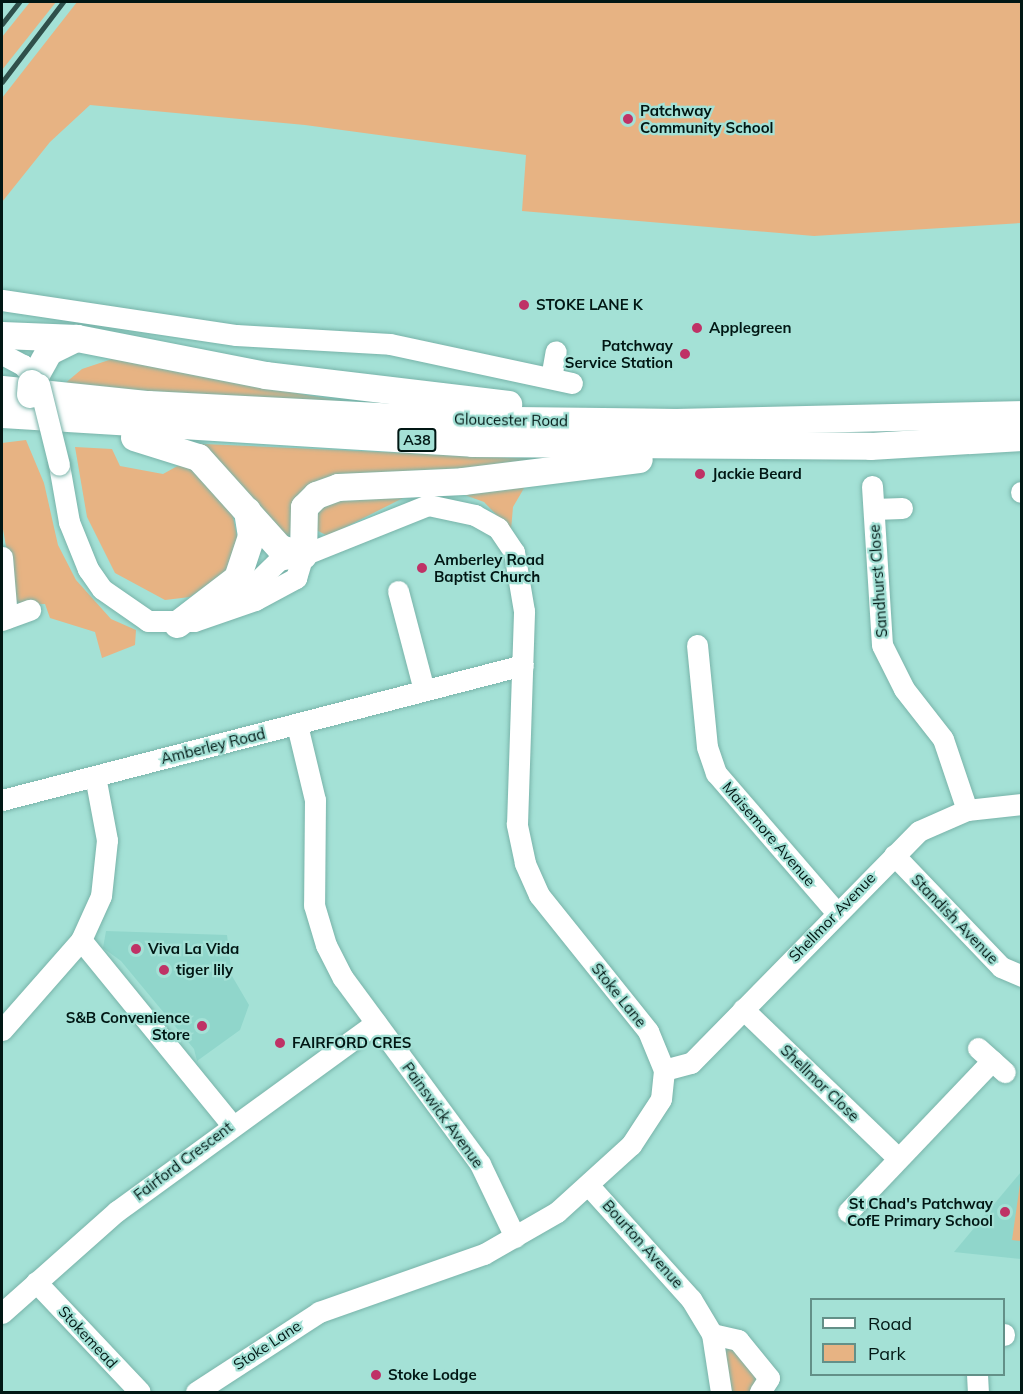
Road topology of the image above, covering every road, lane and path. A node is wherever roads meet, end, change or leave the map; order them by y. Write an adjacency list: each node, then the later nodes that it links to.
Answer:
1 (2, 300): 6 (street)
2 (2, 335): 3 (main road)
3 (77, 338): 8 (main road); 12 (main road)
4 (556, 351): 6 (street)
5 (2, 354): 8 (street)
6 (551, 378): 7 (street)
7 (572, 383)
8 (24, 386): 12 (main road, Gloucester Road / A38); 24 (street, bridge)
9 (2, 414): 11 (main road, Gloucester Road / A38)
10 (1022, 414): 12 (main road, Gloucester Road / A38)
11 (73, 422): 14 (main road, Gloucester Road / A38); 18 (main road)
12 (677, 422)
13 (1022, 437): 14 (main road, Gloucester Road / A38)
14 (762, 445): 19 (main road)
15 (872, 486): 17 (street, Sandhurst Close)
16 (902, 508): 17 (street, Sandhurst Close)
17 (874, 509): 32 (street, Sandhurst Close)
18 (247, 510): 19 (main road); 24 (main road)
19 (303, 555): 24 (street); 26 (street, Stoke Lane)
20 (2, 557): 23 (street)
21 (398, 591): 27 (street)
22 (30, 610): 23 (street)
23 (4, 619)
24 (177, 624)
25 (697, 645): 34 (street, Maisemore Avenue)
26 (523, 665): 27 (street, Amberley Road); 41 (street, Stoke Lane)
27 (424, 690): 28 (street, Amberley Road)
28 (297, 725): 29 (street, Amberley Road); 38 (street, Painswick Avenue)
29 (95, 776): 30 (street, Amberley Road); 35 (street)
30 (2, 801)
31 (1022, 804): 32 (street, Shellmor Avenue)
32 (967, 810): 33 (street, Shellmor Avenue)
33 (894, 855): 34 (street, Shellmor Avenue); 36 (street, Standish Avenue)
34 (836, 912): 37 (street, Shellmor Avenue)
35 (81, 940): 39 (street); 42 (street)
36 (1022, 976)
37 (743, 1009): 41 (street, Shellmor Avenue); 43 (street, Shellmor Close)
38 (376, 1023): 42 (street, Fairford Crescent); 46 (street, Painswick Avenue)
39 (2, 1030)
40 (991, 1060): 43 (street)
41 (664, 1070): 44 (street, Stoke Lane)
42 (232, 1125): 47 (street, Fairford Crescent)
43 (898, 1158): 45 (street)
44 (590, 1187): 46 (street, Stoke Lane); 49 (street, Bourton Avenue)
45 (848, 1212)
46 (516, 1237): 52 (street, Stoke Lane)
47 (36, 1282): 48 (street, Fairford Crescent); 51 (street, Stokemead)
48 (2, 1313)
49 (712, 1334): 53 (street, Bourton Avenue); 54 (street)
50 (977, 1376): 55 (street)
51 (140, 1392)
52 (196, 1392)
53 (721, 1392)
54 (760, 1392)
55 (978, 1392)

